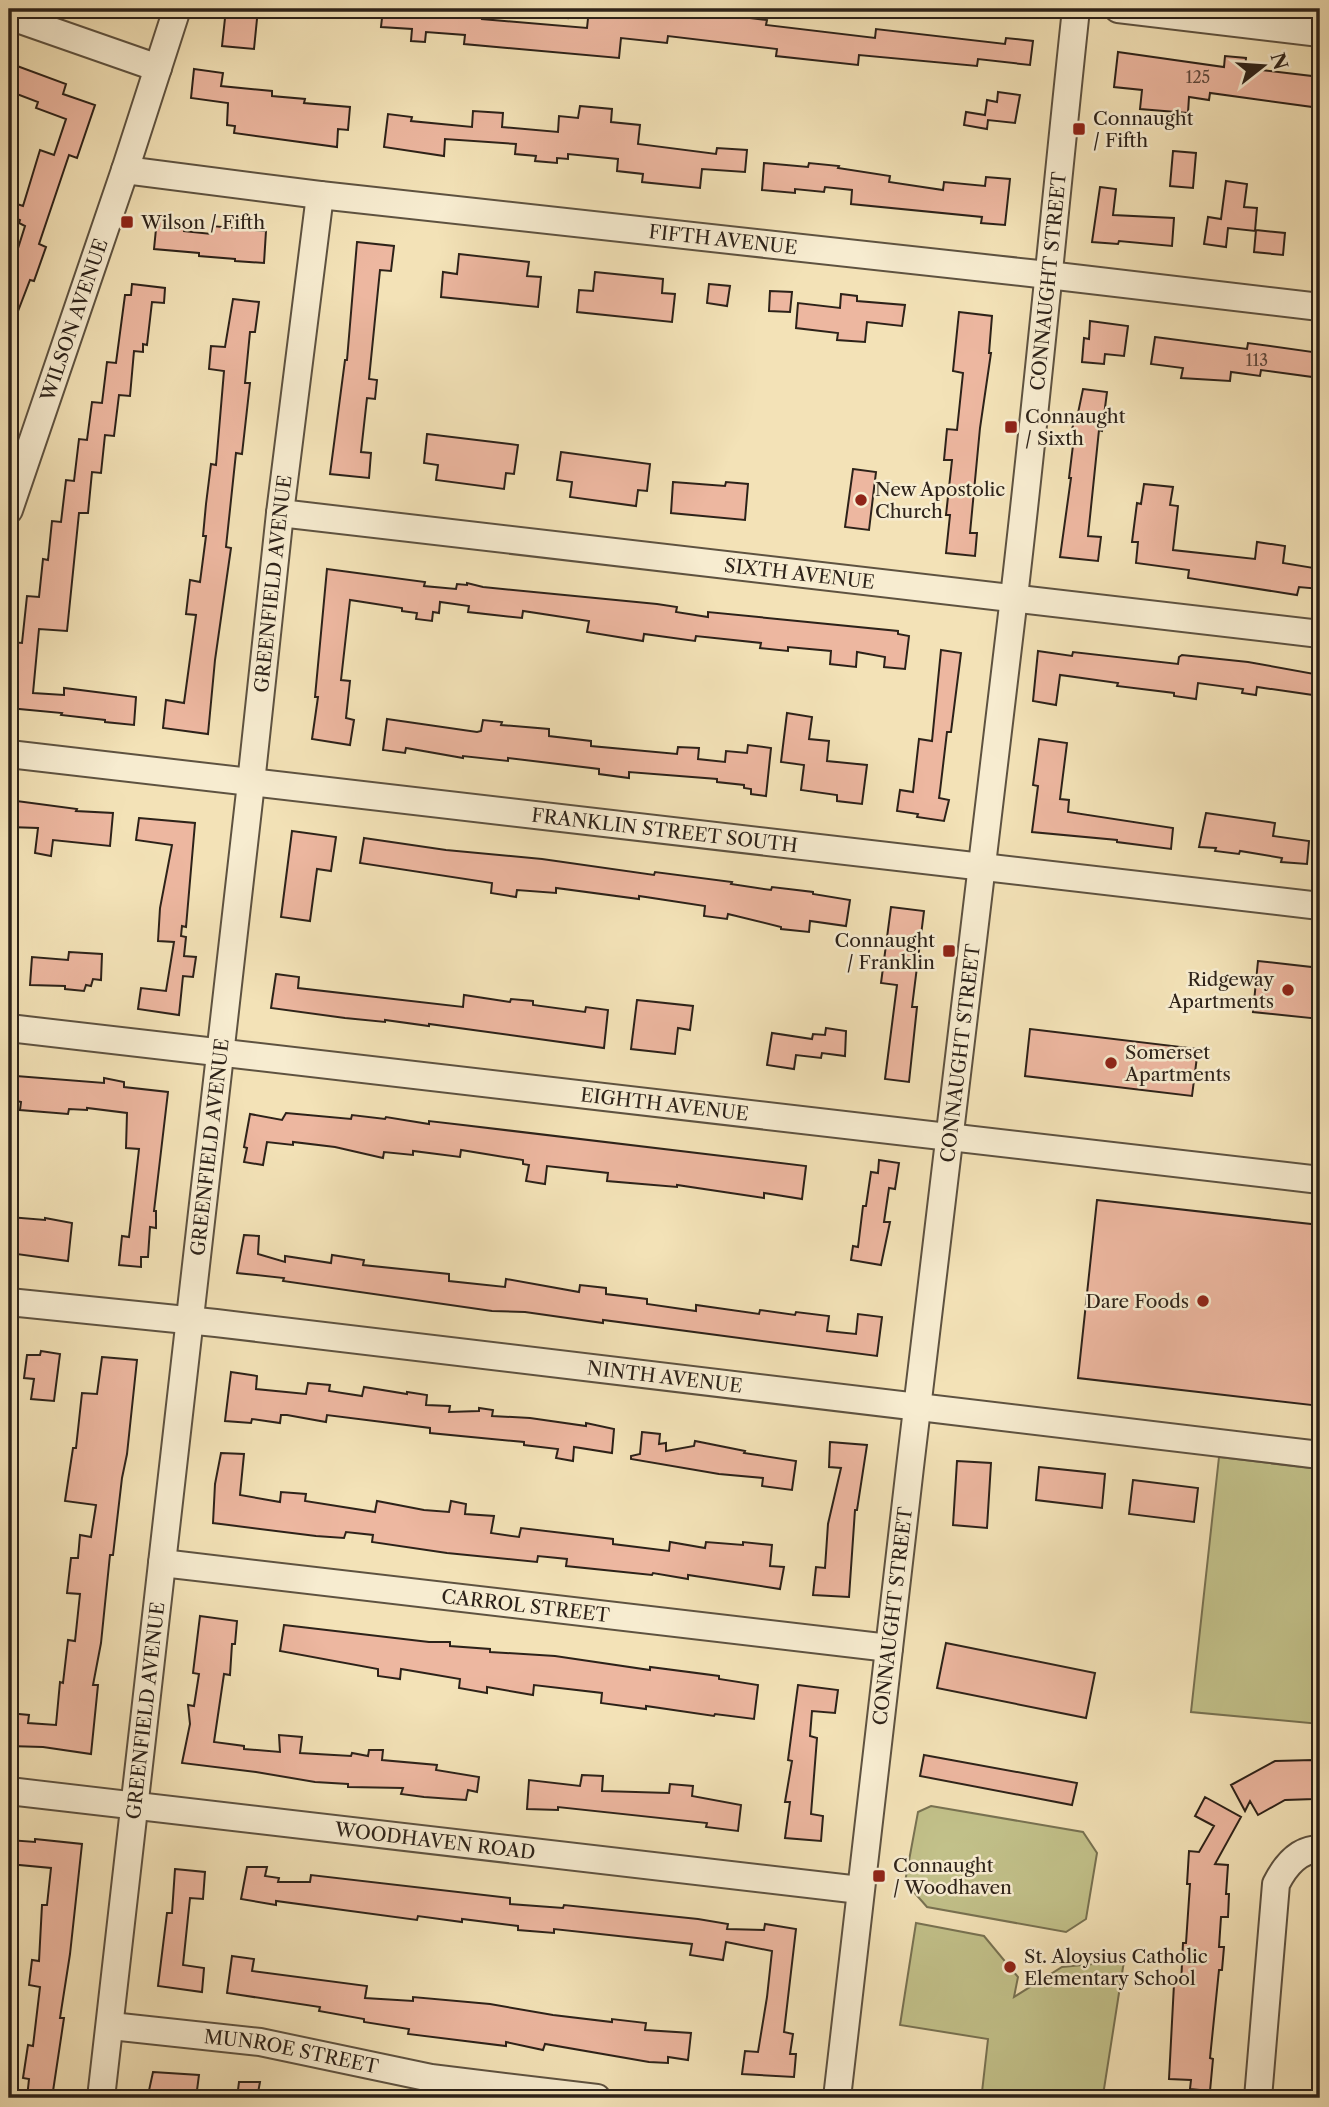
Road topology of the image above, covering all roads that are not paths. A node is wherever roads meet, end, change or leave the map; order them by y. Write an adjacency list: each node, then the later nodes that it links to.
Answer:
1 (177, 9): 6 (street, WILSON AVENUE)
2 (1076, 9): 9 (street, CONNAUGHT STREET)
3 (1118, 9): 5 (street)
4 (9, 16): 6 (street)
5 (1320, 33)
6 (158, 68): 7 (street, WILSON AVENUE)
7 (125, 170): 8 (street, FIFTH AVENUE); 11 (street, WILSON AVENUE)
8 (320, 195): 9 (street, FIFTH AVENUE); 12 (street, GREENFIELD AVENUE)
9 (1048, 275): 10 (street, FIFTH AVENUE); 13 (street, CONNAUGHT STREET)
10 (1320, 307)
11 (9, 510)
12 (280, 513): 13 (street, SIXTH AVENUE); 16 (street, GREENFIELD AVENUE)
13 (1014, 598): 14 (street, SIXTH AVENUE); 17 (street, CONNAUGHT STREET)
14 (1320, 634)
15 (9, 754): 16 (street, FRANKLIN STREET SOUTH)
16 (251, 783): 17 (street, FRANKLIN STREET SOUTH); 20 (street, GREENFIELD AVENUE)
17 (981, 867): 18 (street, FRANKLIN STREET SOUTH); 21 (street, CONNAUGHT STREET)
18 (1320, 906)
19 (9, 1028): 20 (street, EIGHTH AVENUE)
20 (221, 1052): 21 (street, EIGHTH AVENUE); 24 (street, GREENFIELD AVENUE)
21 (951, 1137): 22 (street, EIGHTH AVENUE); 25 (street, CONNAUGHT STREET)
22 (1320, 1180)
23 (9, 1302): 24 (street, NINTH AVENUE)
24 (191, 1320): 25 (street, NINTH AVENUE); 27 (street, GREENFIELD AVENUE)
25 (919, 1408): 26 (street, NINTH AVENUE); 28 (street, CONNAUGHT STREET)
26 (1320, 1455)
27 (162, 1563): 28 (street, CARROL STREET); 30 (street, GREENFIELD AVENUE)
28 (889, 1648): 32 (street, CONNAUGHT STREET)
29 (9, 1791): 30 (street, WOODHAVEN ROAD)
30 (135, 1806): 32 (street, WOODHAVEN ROAD); 33 (street, GREENFIELD AVENUE)
31 (1320, 1849): 37 (street)
32 (860, 1890): 36 (street, CONNAUGHT STREET)
33 (111, 2026): 34 (street, GREENFIELD AVENUE); 35 (street, MUNROE STREET)
34 (101, 2098)
35 (597, 2098)
36 (837, 2098)
37 (1258, 2098)

